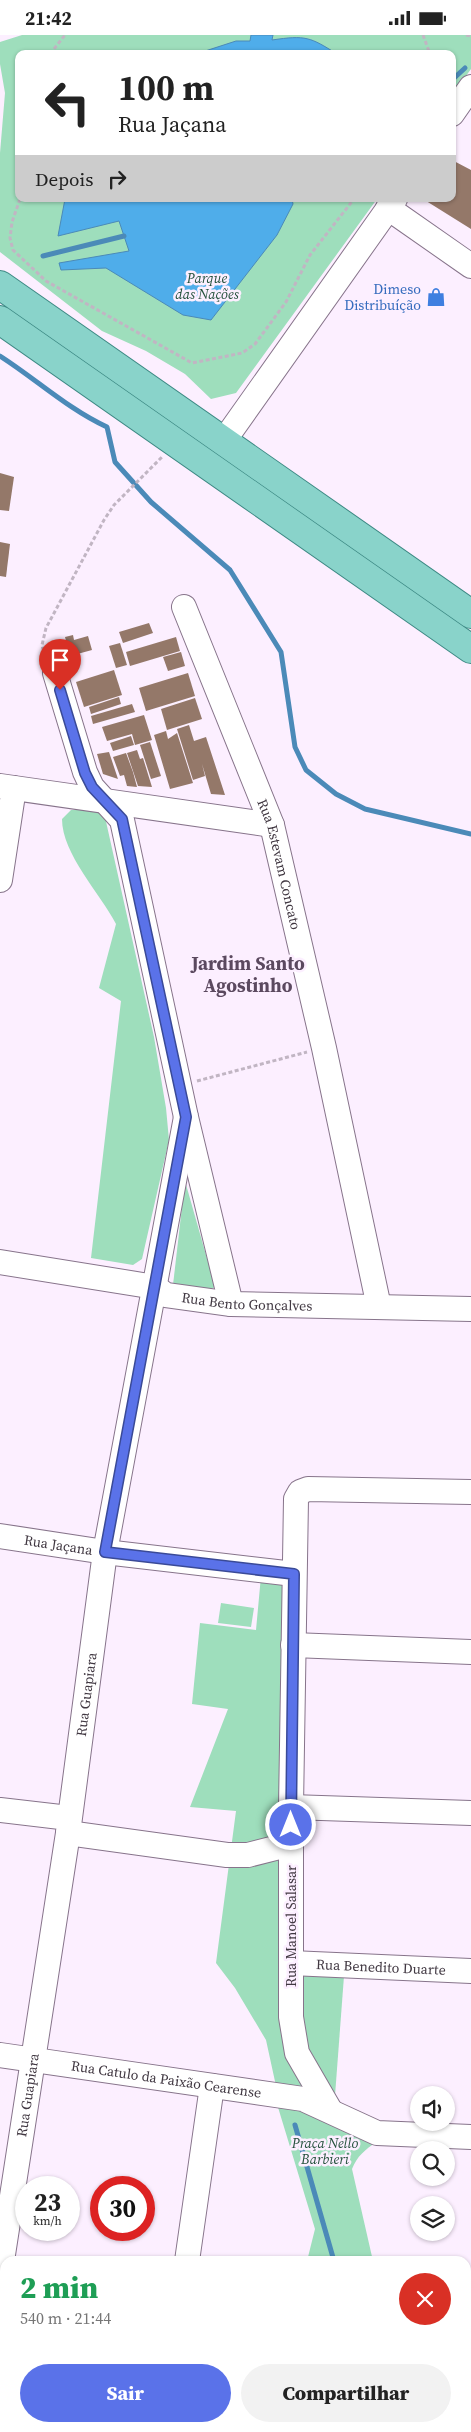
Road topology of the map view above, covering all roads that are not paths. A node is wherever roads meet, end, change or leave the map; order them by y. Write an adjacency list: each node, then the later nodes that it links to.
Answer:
1 (471, 87): 2 (street)
2 (456, 108)
3 (391, 203): 4 (street); 7 (street)
4 (471, 266)
5 (0, 285): 7 (main road)
6 (0, 320): 10 (main road)
7 (223, 442): 9 (main road)
8 (184, 607): 14 (street, Rua Estevam Concato)
9 (471, 614)
10 (471, 649)
11 (55, 673): 13 (street)
12 (7, 787): 13 (street); 15 (street)
13 (106, 801): 14 (street); 16 (street)
14 (272, 825): 20 (street, Rua Estevam Concato)
15 (0, 880)
16 (186, 1117): 18 (street, Rua Guapiara); 19 (street)
17 (0, 1262): 18 (street, Rua Bento Gonçalves)
18 (155, 1287): 19 (street, Rua Bento Gonçalves); 24 (street, Rua Guapiara)
19 (231, 1304): 20 (street, Rua Bento Gonçalves)
20 (379, 1307): 21 (street, Rua Bento Gonçalves)
21 (471, 1309)
22 (471, 1492): 25 (street, Rua Manoel Salasar)
23 (0, 1536): 24 (street, Rua Jaçana)
24 (105, 1552): 25 (street, Rua Jaçana); 31 (street, Rua Guapiara)
25 (294, 1574): 26 (street, Rua Manoel Salasar)
26 (293, 1645): 27 (street); 28 (street, Rua Manoel Salasar)
27 (471, 1652)
28 (291, 1807): 30 (street); 32 (street, Rua Manoel Salasar)
29 (0, 1810): 31 (street)
30 (471, 1813)
31 (68, 1825): 32 (street); 36 (street, Rua Guapiara)
32 (291, 1844): 33 (street, Rua Manoel Salasar)
33 (291, 1963): 34 (street, Rua Benedito Duarte); 38 (street, Rua Manoel Salasar)
34 (471, 1971)
35 (0, 2055): 36 (street, Rua Catulo da Paixão Cearense)
36 (34, 2060): 37 (street, Rua Catulo da Paixão Cearense); 40 (street, Rua Guapiara)
37 (212, 2086): 38 (street, Rua Catulo da Paixão Cearense); 41 (street)
38 (309, 2092): 39 (street, Rua Catulo da Paixão Cearense)
39 (471, 2137)
40 (3, 2256)
41 (188, 2256)

